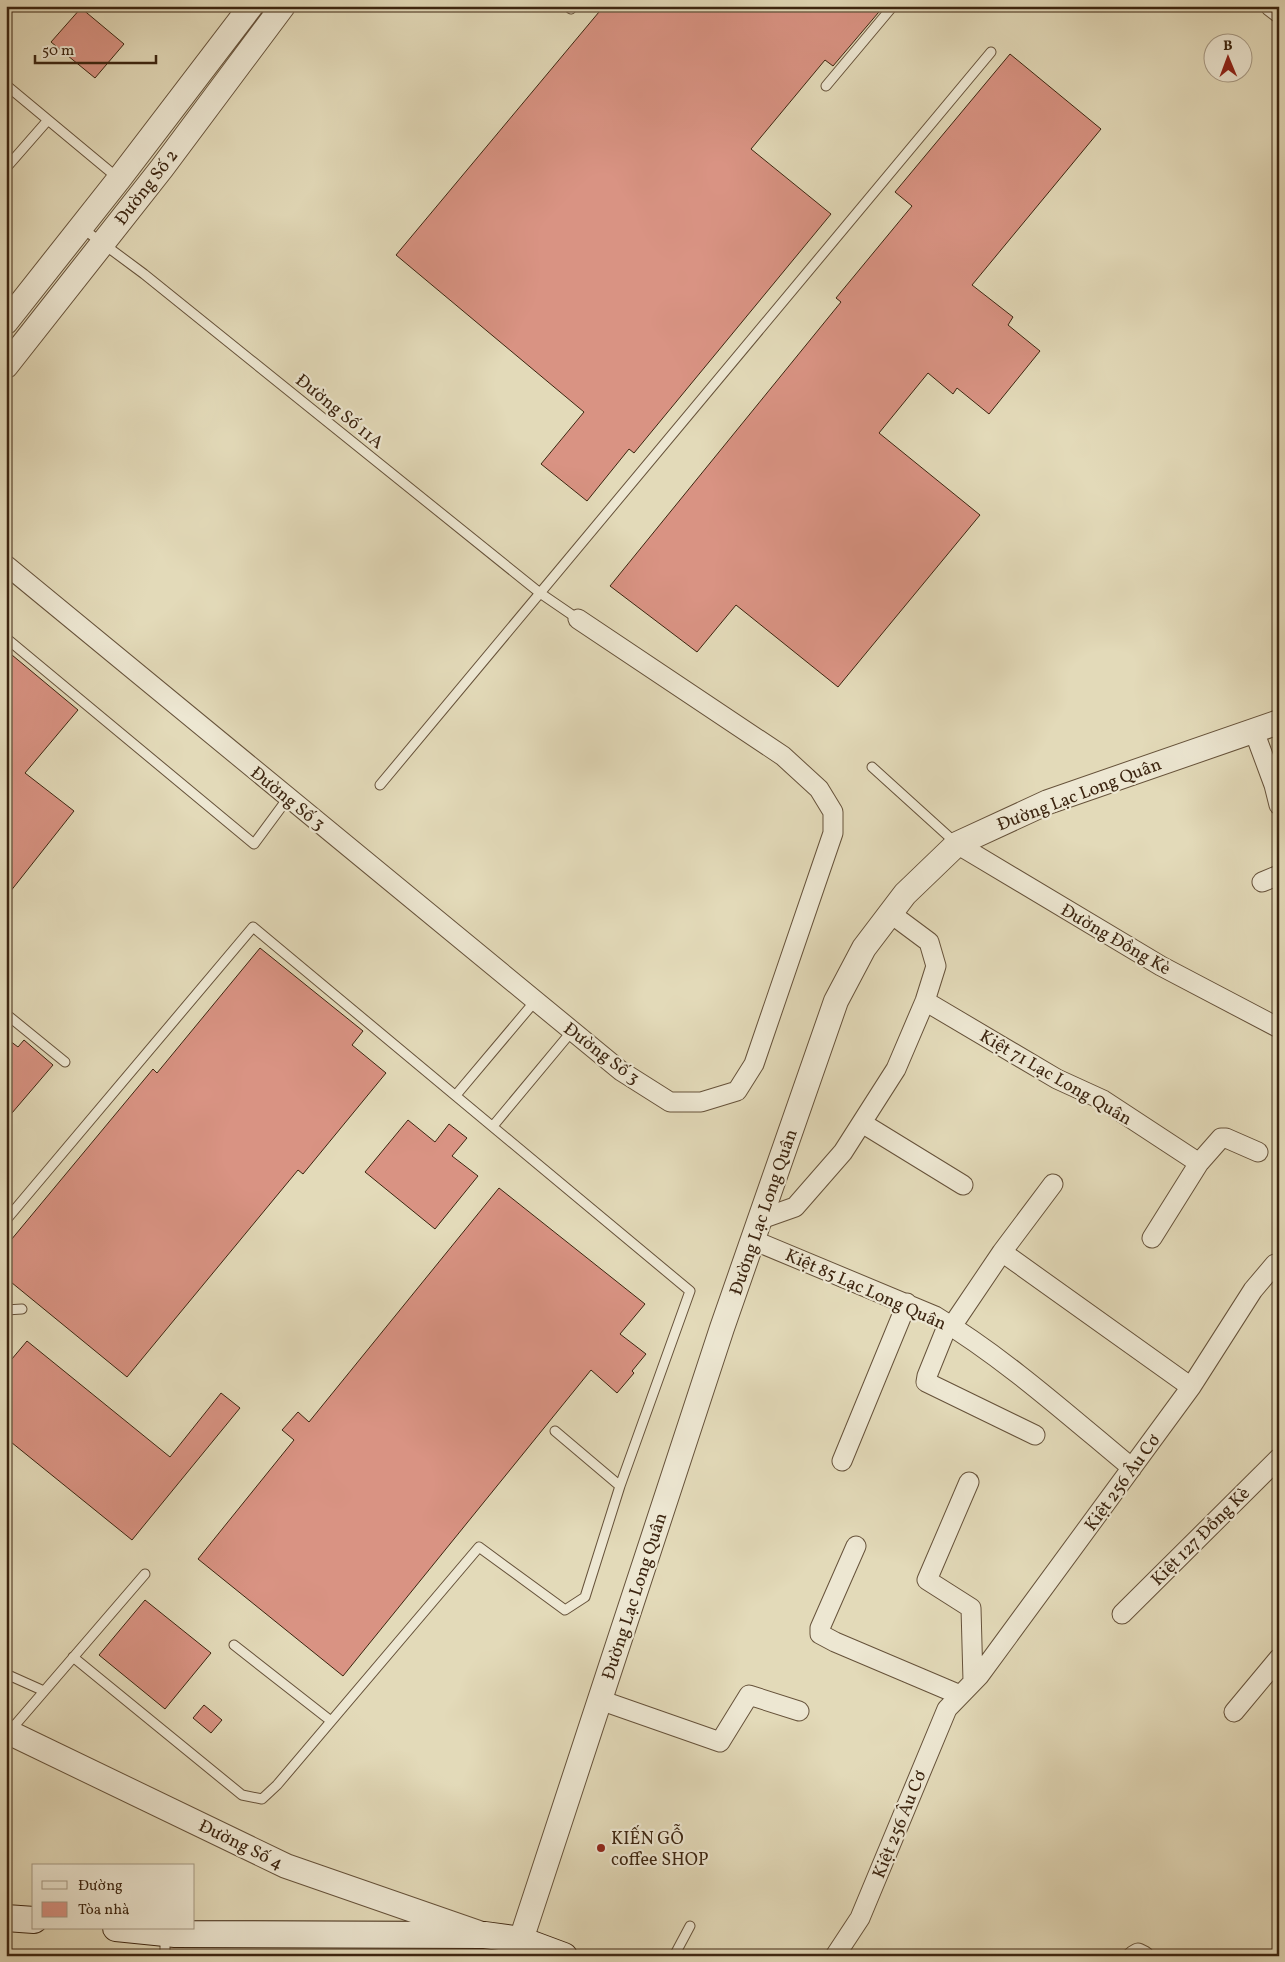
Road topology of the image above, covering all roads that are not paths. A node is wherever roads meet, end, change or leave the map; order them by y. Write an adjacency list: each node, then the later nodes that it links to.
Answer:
1 (251, 6): 11 (street, Đường Số 2)
2 (283, 6): 13 (street, Đường Số 2)
3 (893, 6): 8 (lane)
4 (1270, 6): 5 (street)
5 (1279, 14)
6 (991, 52): 17 (lane)
7 (6, 85): 9 (lane)
8 (826, 86)
9 (48, 120): 10 (lane); 11 (lane)
10 (6, 168)
11 (119, 179): 12 (street, Đường Số 2)
12 (81, 227): 13 (lane, Đường Số 11A); 14 (street, Đường Số 2)
13 (102, 242): 15 (street, Đường Số 2); 17 (lane, Đường Số 11A)
14 (6, 322)
15 (6, 366)
16 (6, 565): 24 (street, Đường Số 3)
17 (540, 593): 18 (lane, Đường Số 11A); 23 (lane)
18 (578, 619): 32 (street, Đường Số 3)
19 (6, 638): 24 (lane)
20 (1279, 722): 21 (street, Đường Lạc Long Quân)
21 (1254, 731): 25 (street); 26 (street, Đường Lạc Long Quân)
22 (872, 767): 26 (lane)
23 (380, 785)
24 (288, 798): 28 (street, Đường Số 3)
25 (1279, 804)
26 (957, 844): 27 (street, Đường Lạc Long Quân); 31 (street, Đường Đồng Kè)
27 (890, 913): 29 (street); 42 (street, Đường Lạc Long Quân)
28 (536, 1000): 32 (street, Đường Số 3); 34 (lane)
29 (925, 1001): 35 (street); 38 (street, Kiệt 71 Lạc Long Quân)
30 (6, 1014): 33 (lane)
31 (1279, 1028)
32 (572, 1031): 36 (lane)
33 (64, 1062)
34 (456, 1095): 36 (lane); 41 (lane)
35 (862, 1123): 40 (street); 42 (street)
36 (493, 1126): 57 (lane)
37 (1258, 1152): 38 (street)
38 (1192, 1159): 43 (street)
39 (1053, 1184): 44 (street)
40 (963, 1185)
41 (6, 1220)
42 (757, 1229): 46 (street, Kiệt 85 Lạc Long Quân); 68 (street, Đường Lạc Long Quân)
43 (1152, 1238)
44 (1002, 1252): 49 (street); 50 (street)
45 (1278, 1263): 50 (street, Kiệt 256 Âu Cơ)
46 (907, 1303): 49 (street, Kiệt 85 Lạc Long Quân); 54 (street)
47 (6, 1310): 48 (lane)
48 (22, 1310)
49 (950, 1325): 52 (street); 55 (street, Kiệt 85 Lạc Long Quân)
50 (1191, 1388): 55 (street, Kiệt 256 Âu Cơ)
51 (556, 1431): 57 (lane)
52 (1035, 1435)
53 (1279, 1458): 60 (street, Kiệt 127 Đồng Kè)
54 (842, 1460)
55 (1132, 1468): 65 (street, Kiệt 256 Âu Cơ)
56 (969, 1482): 65 (street)
57 (620, 1486): 71 (lane)
58 (856, 1546): 67 (street)
59 (145, 1574): 62 (lane)
60 (1122, 1614)
61 (234, 1645): 71 (lane)
62 (73, 1657): 66 (lane); 71 (lane)
63 (1279, 1658): 70 (street)
64 (6, 1674): 66 (lane)
65 (973, 1681): 67 (street, Kiệt 256 Âu Cơ)
66 (44, 1691): 72 (lane)
67 (960, 1695): 80 (street, Kiệt 256 Âu Cơ)
68 (600, 1700): 69 (street); 78 (street, Đường Lạc Long Quân)
69 (799, 1712)
70 (1234, 1712)
71 (331, 1721)
72 (7, 1732): 77 (street, Đường Số 4)
73 (6, 1918): 74 (main road)
74 (32, 1920)
75 (690, 1926): 82 (lane)
76 (122, 1930): 79 (main road)
77 (485, 1935): 78 (main road); 79 (main road)
78 (521, 1940): 81 (main road)
79 (165, 1944)
80 (838, 1955)
81 (564, 1956)
82 (674, 1956)
83 (1133, 1956): 84 (street)
84 (1144, 1956)

